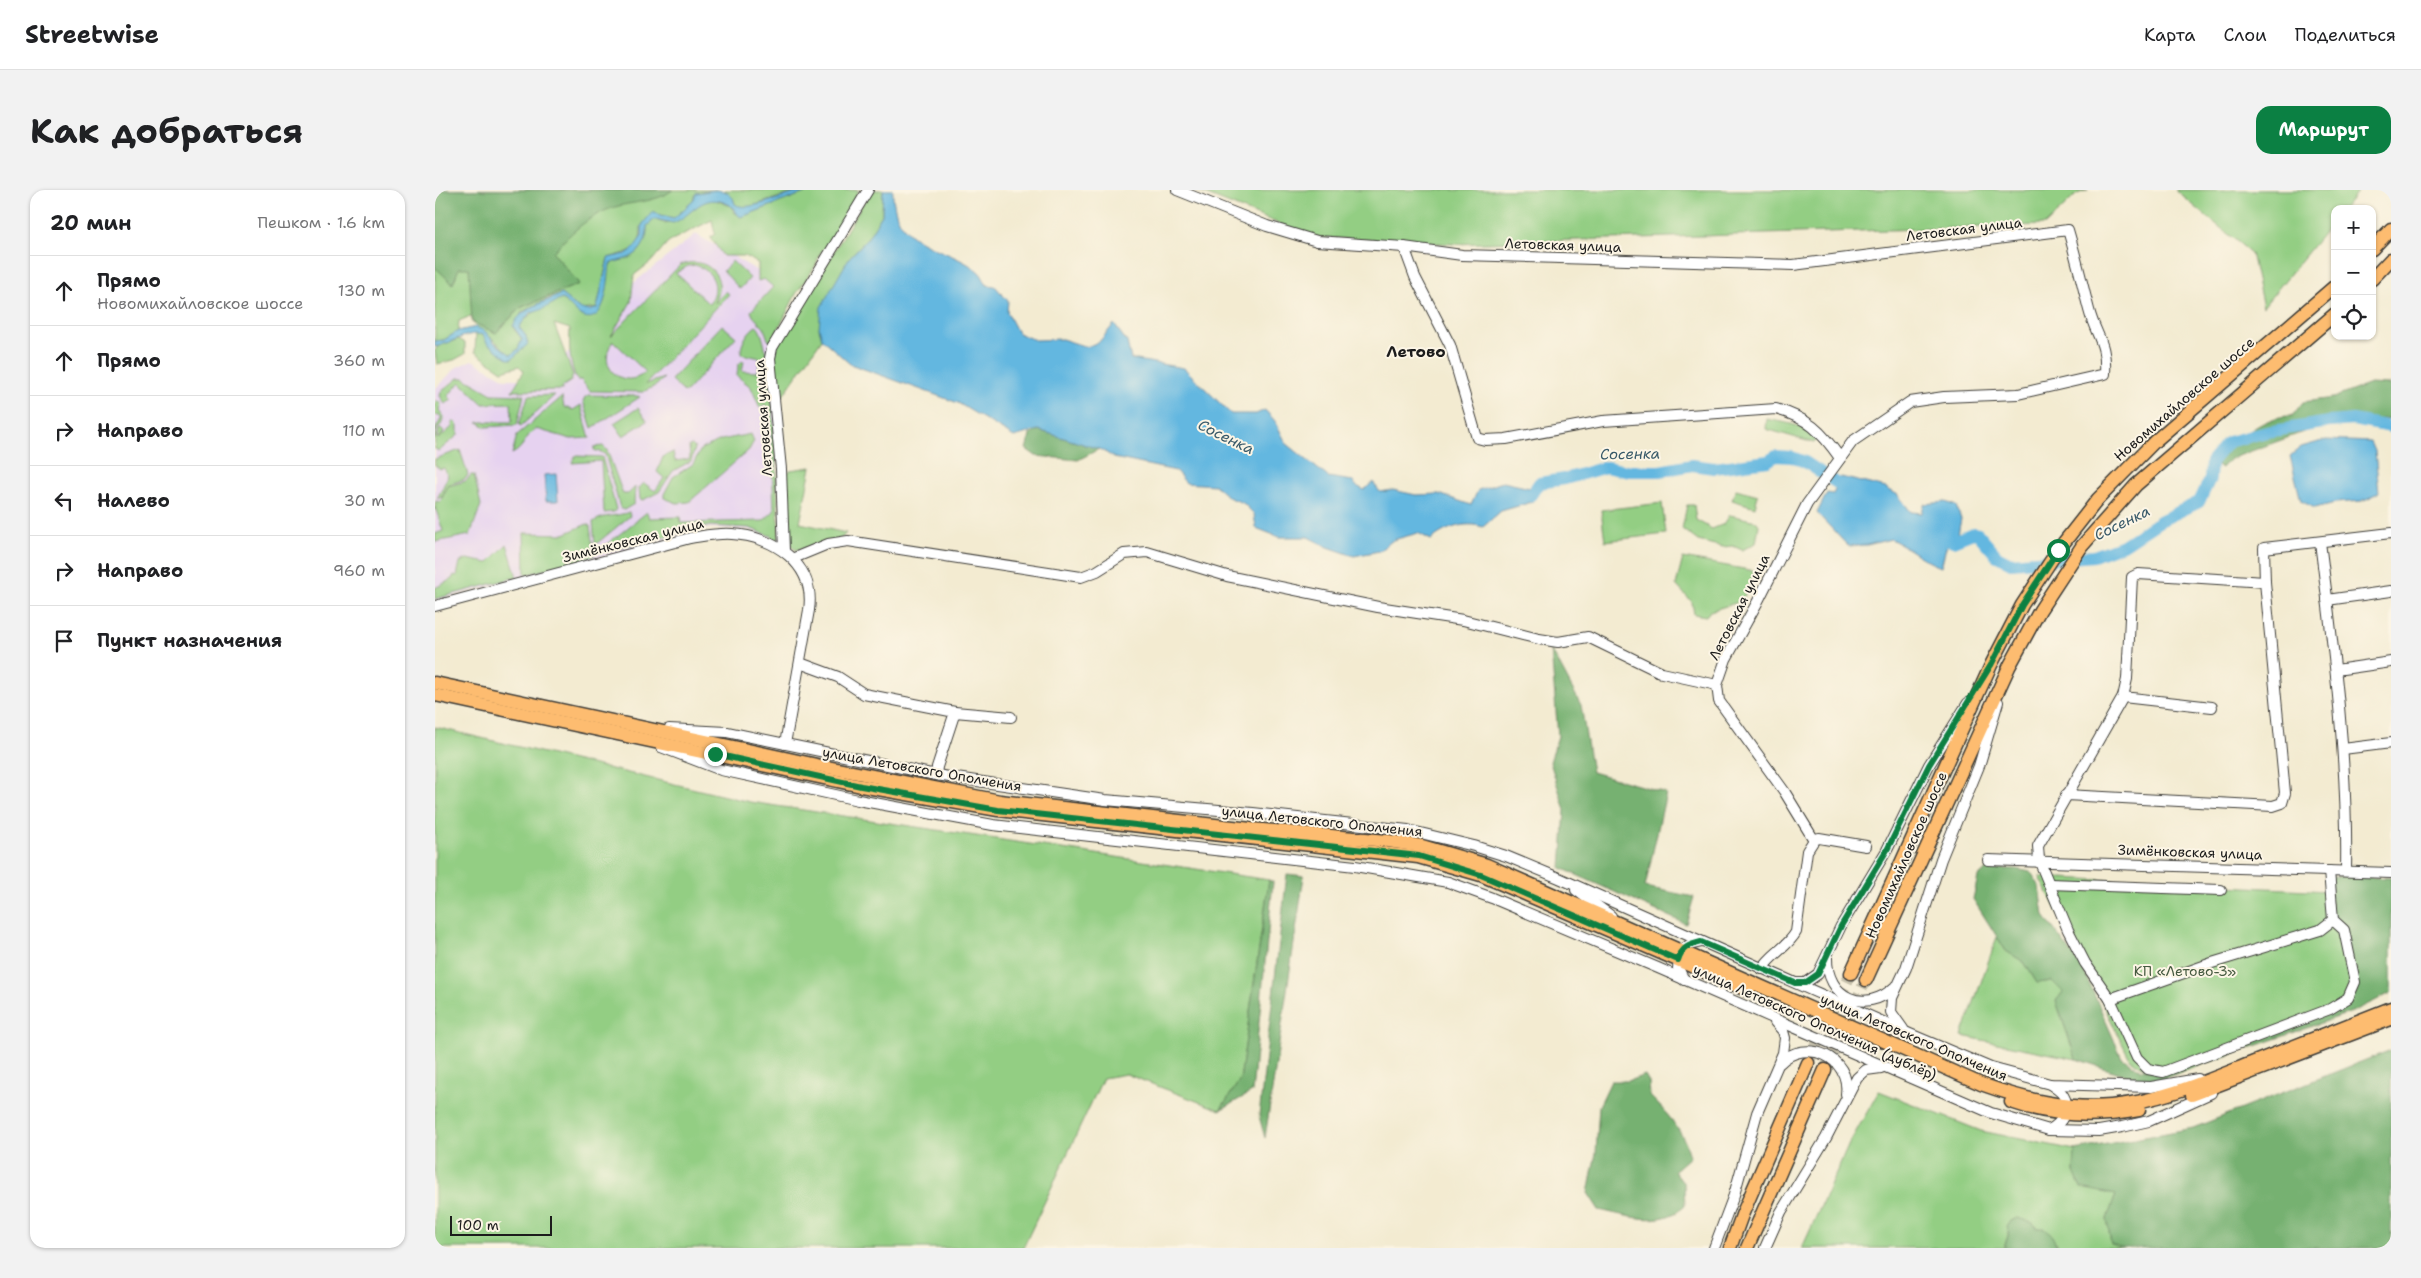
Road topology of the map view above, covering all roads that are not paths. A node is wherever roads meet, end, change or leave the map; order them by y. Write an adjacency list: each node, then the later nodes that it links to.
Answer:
1 (869, 190): 13 (street, Летовская улица)
2 (1177, 190): 5 (street, Летовская улица)
3 (2391, 229): 4 (main road)
4 (2376, 245)
5 (1404, 247): 10 (street); 10 (street, Летовская улица)
6 (2391, 259): 7 (main road)
7 (2376, 275)
8 (2331, 289): 21 (main road, Новомихайловское шоссе)
9 (2331, 317): 22 (main road, Новомихайловское шоссе)
10 (1840, 458): 25 (street, Летовская улица)
11 (2391, 533): 12 (street)
12 (2320, 542): 15 (street); 17 (street)
13 (784, 551): 14 (street, Зимёнковская улица); 18 (street, Зимёнковская улица)
14 (794, 558): 20 (street, Зимёнковская улица); 25 (street)
15 (2265, 582): 27 (street); 40 (street)
16 (2391, 591): 17 (street)
17 (2327, 600): 23 (street)
18 (435, 606)
19 (2391, 662): 23 (street)
20 (800, 663): 29 (street); 35 (street, Зимёнковская улица)
21 (1991, 665): 55 (street); 57 (main road, Новомихайловское шоссе)
22 (2009, 667): 59 (main road, Новомихайловское шоссе); 61 (street)
23 (2336, 670): 37 (street)
24 (435, 684): 31 (main road, улица Летовского Ополчения)
25 (1717, 685): 41 (street)
26 (435, 695): 33 (main road, улица Летовского Ополчения)
27 (2123, 697): 28 (street); 40 (street)
28 (2212, 707)
29 (955, 712): 30 (street); 39 (street)
30 (1011, 717)
31 (633, 727): 32 (street, улица Летовского Ополчения (дублёр)); 36 (main road, улица Летовского Ополчения)
32 (727, 732): 35 (street, улица Летовского Ополчения (дублёр)); 36 (street)
33 (647, 741): 36 (main road, улица Летовского Ополчения); 38 (street, улица Летовского Ополчения (дублёр))
34 (2391, 743): 37 (street)
35 (785, 744): 39 (street, улица Летовского Ополчения (дублёр))
36 (715, 749): 38 (street); 52 (main road, улица Летовского Ополчения); 54 (main road, улица Летовского Ополчения)
37 (2343, 749): 46 (street)
38 (721, 770): 58 (street, улица Летовского Ополчения (дублёр))
39 (936, 776): 48 (street, улица Летовского Ополчения (дублёр))
40 (2065, 795): 44 (street)
41 (1814, 840): 42 (street); 56 (street)
42 (1867, 846)
43 (1988, 860): 44 (street, Зимёнковская улица)
44 (2039, 860): 45 (street, Зимёнковская улица); 49 (street)
45 (2329, 871): 46 (street, Зимёнковская улица); 51 (street)
46 (2346, 871): 47 (street, Зимёнковская улица)
47 (2391, 873)
48 (1559, 878): 52 (street); 53 (street, улица Летовского Ополчения (дублёр))
49 (2049, 884): 50 (street); 62 (street)
50 (2221, 890)
51 (2333, 920): 62 (street); 62 (street)
52 (1625, 927): 54 (main road, улица Летовского Ополчения)
53 (1701, 942): 54 (street); 56 (street, улица Летовского Ополчения (дублёр))
54 (1679, 955): 58 (street); 74 (main road, улица Летовского Ополчения)
55 (1827, 956): 60 (street); 61 (street)
56 (1762, 969): 60 (street, улица Летовского Ополчения (дублёр))
57 (1851, 973)
58 (1684, 980): 65 (street, улица Летовского Ополчения (дублёр))
59 (1866, 980)
60 (1795, 983): 66 (street, улица Летовского Ополчения (дублёр))
61 (1898, 984): 66 (street)
62 (2110, 999)
63 (2391, 1008): 71 (main road, улица Летовского Ополчения)
64 (2391, 1019): 71 (main road, улица Летовского Ополчения)
65 (1773, 1020): 68 (street); 70 (street, улица Летовского Ополчения (дублёр))
66 (1910, 1034): 72 (street, улица Летовского Ополчения (дублёр))
67 (1808, 1063): 77 (main road)
68 (1778, 1064): 73 (street); 76 (street)
69 (1825, 1070): 78 (main road)
70 (1889, 1070): 73 (street); 75 (street, улица Летовского Ополчения (дублёр))
71 (2235, 1075): 72 (street, улица Летовского Ополчения (дублёр)); 74 (main road, улица Летовского Ополчения); 75 (street, улица Летовского Ополчения (дублёр))
72 (2050, 1084): 74 (street)
73 (1845, 1100): 79 (street)
74 (2065, 1110): 75 (street)
75 (2049, 1130)
76 (1714, 1248)
77 (1730, 1248)
78 (1747, 1248)
79 (1765, 1248)

